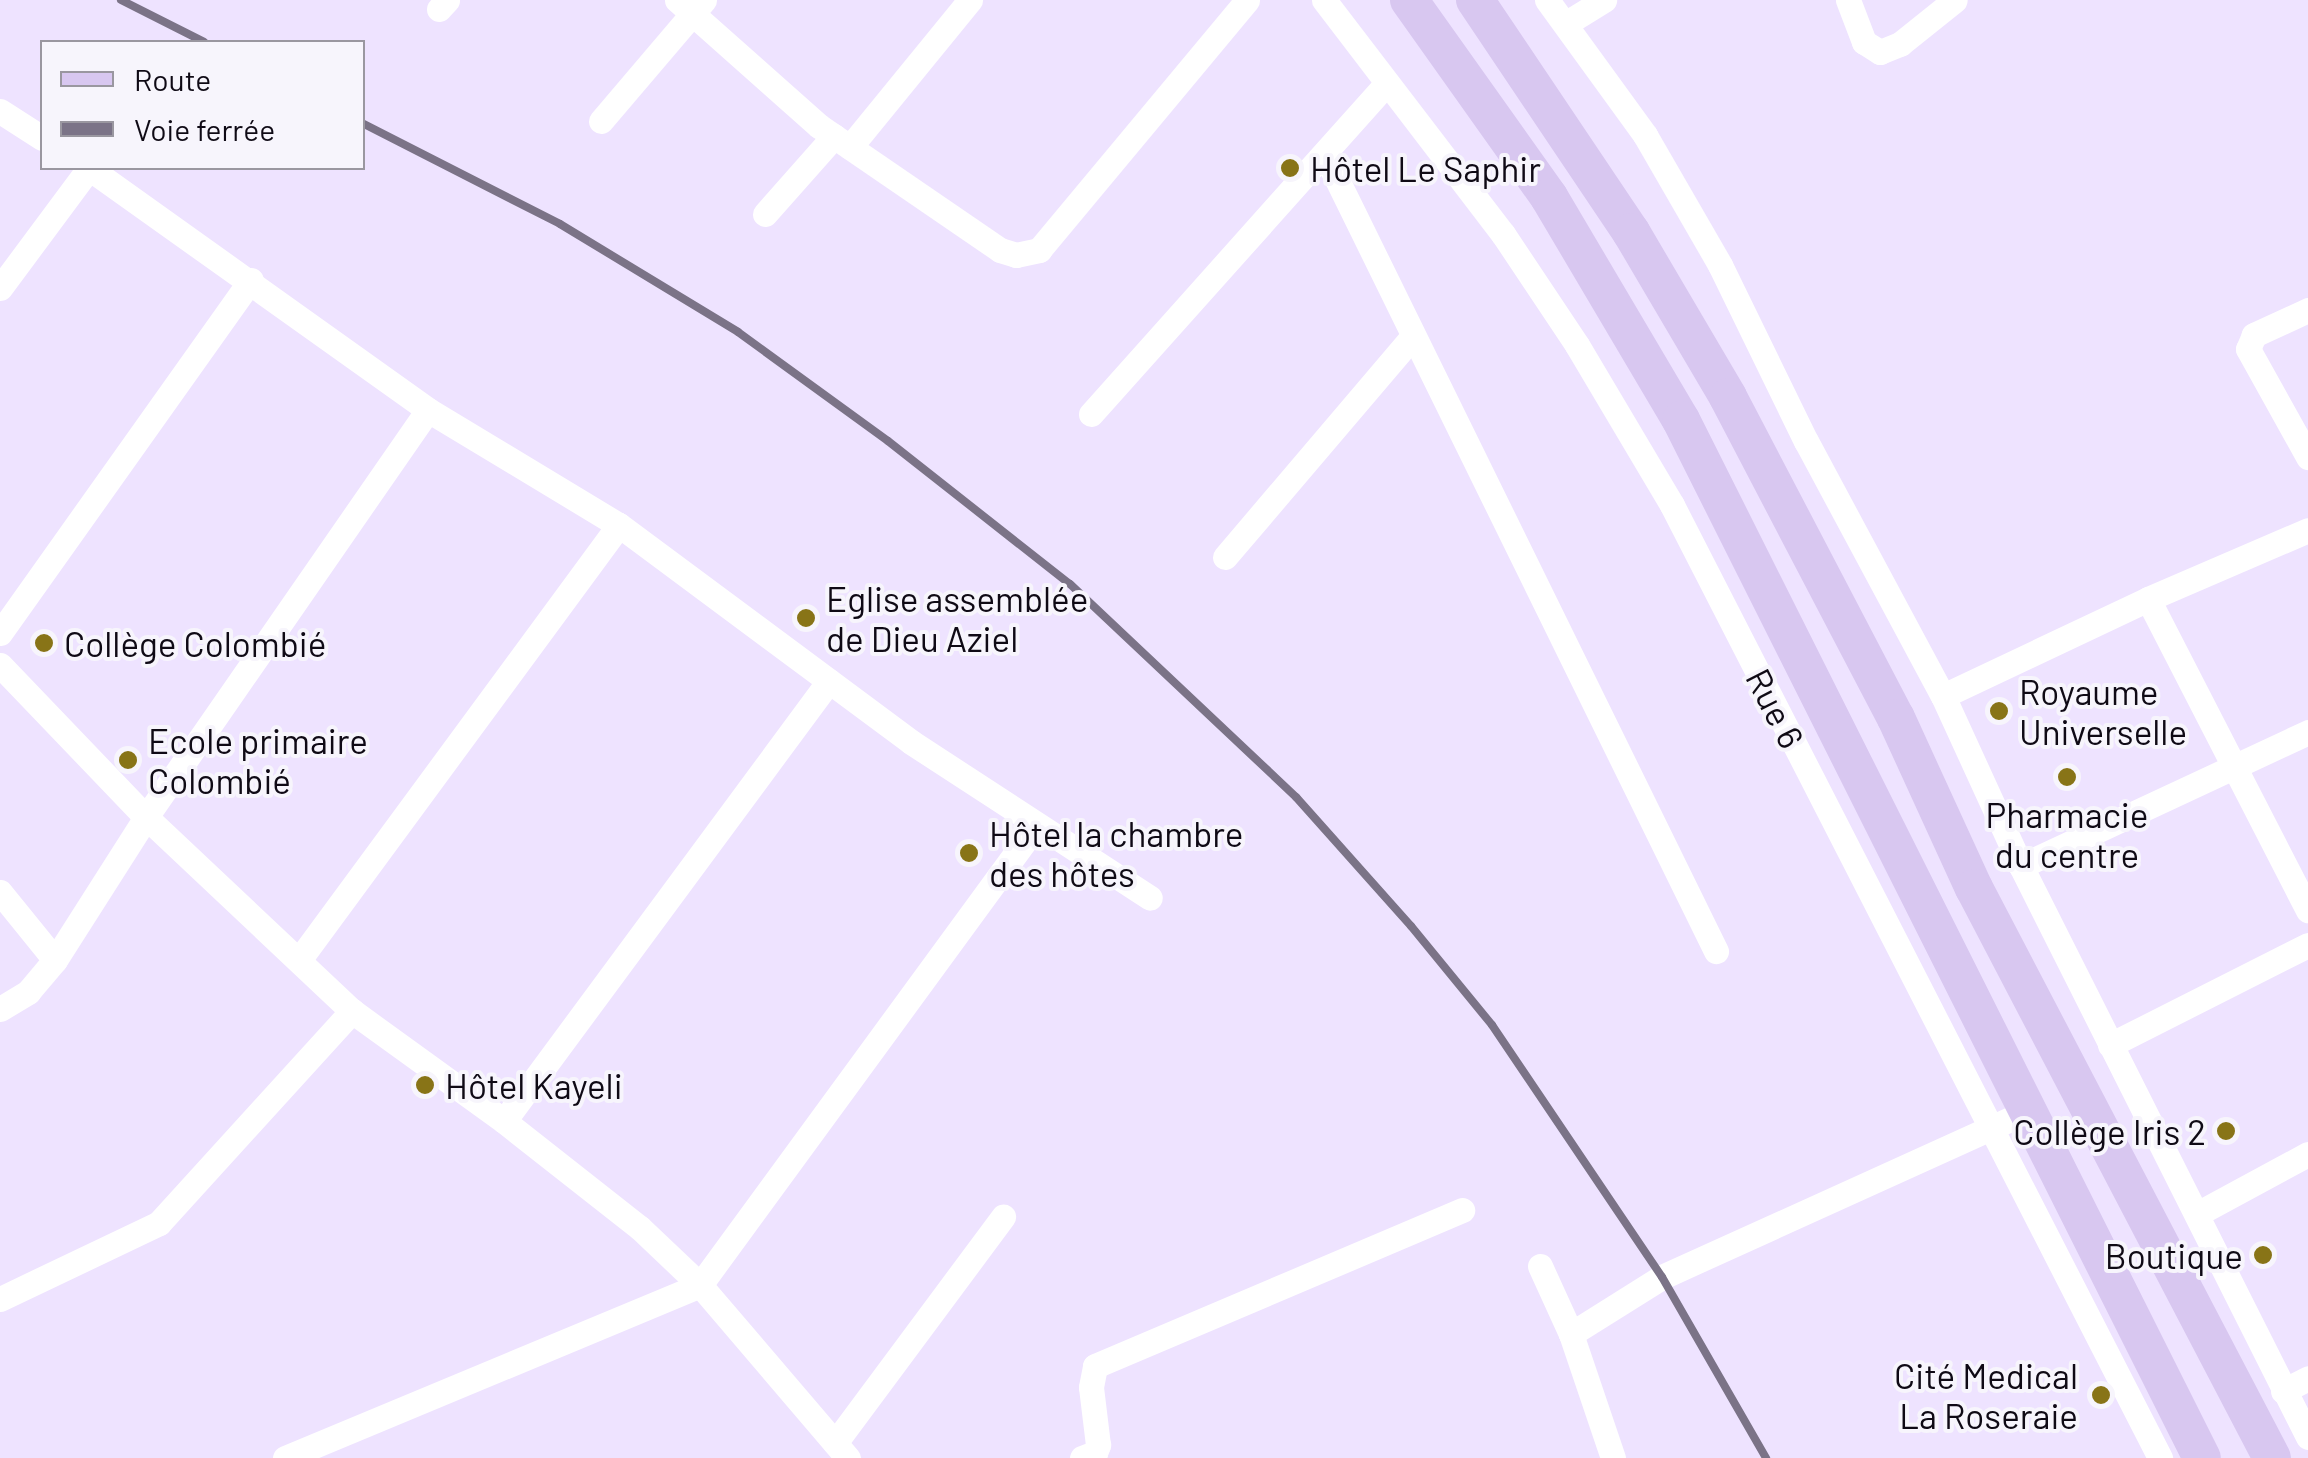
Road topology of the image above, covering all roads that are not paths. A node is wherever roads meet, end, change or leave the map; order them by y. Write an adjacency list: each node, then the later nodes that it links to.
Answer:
1 (970, 0): 16 (street)
2 (1247, 0): 16 (street)
3 (1324, 0): 12 (street, Rue 6)
4 (1409, 0): 51 (main road)
5 (1475, 0): 71 (main road)
6 (1547, 0): 11 (street)
7 (1604, 0): 11 (street)
8 (1848, 0): 9 (street)
9 (1955, 0)
10 (691, 4): 14 (street); 16 (street)
11 (1564, 24): 35 (street)
12 (1387, 83): 17 (street); 53 (street, Rue 6)
13 (0, 111): 15 (street)
14 (601, 121)
15 (40, 137)
16 (842, 142): 20 (street)
17 (1325, 155): 24 (street); 26 (street)
18 (88, 170): 22 (street)
19 (92, 170): 21 (street)
20 (766, 214)
21 (251, 280): 25 (street); 32 (street)
22 (0, 288)
23 (2308, 310): 27 (street)
24 (1412, 337): 30 (street); 45 (street)
25 (428, 410): 28 (street); 38 (street)
26 (1091, 414)
27 (2308, 457)
28 (619, 525): 34 (street); 47 (street)
29 (2308, 530): 31 (street)
30 (1225, 557)
31 (2148, 599): 35 (street); 37 (street)
32 (0, 633)
33 (0, 665): 38 (street)
34 (829, 681): 39 (street); 52 (street)
35 (1943, 696): 40 (street)
36 (2308, 732): 37 (street)
37 (2231, 766): 40 (street); 43 (street)
38 (146, 818): 46 (street); 47 (street)
39 (1035, 826): 42 (street); 59 (street)
40 (2021, 866): 50 (street)
41 (0, 892): 46 (street)
42 (1150, 898)
43 (2308, 910)
44 (2308, 945): 50 (street)
45 (1716, 950)
46 (55, 960): 48 (street)
47 (299, 960): 49 (street)
48 (0, 1009)
49 (352, 1011): 52 (street); 60 (street)
50 (2110, 1045): 56 (street)
51 (2030, 1110): 53 (street); 70 (main road)
52 (504, 1120): 59 (street)
53 (1992, 1130): 61 (street); 69 (street, Rue 6)
54 (2308, 1154): 56 (street)
55 (1462, 1210): 68 (street)
56 (2197, 1214): 63 (street)
57 (1002, 1218): 65 (street)
58 (1540, 1266): 61 (street)
59 (700, 1285): 65 (street); 67 (street)
60 (0, 1299)
61 (1571, 1334): 66 (street)
62 (2308, 1378): 63 (street)
63 (2283, 1392): 64 (street)
64 (2308, 1438)
65 (842, 1451)
66 (1605, 1455)
67 (285, 1458)
68 (1082, 1458)
69 (2160, 1458)
70 (2202, 1458)
71 (2272, 1458)

